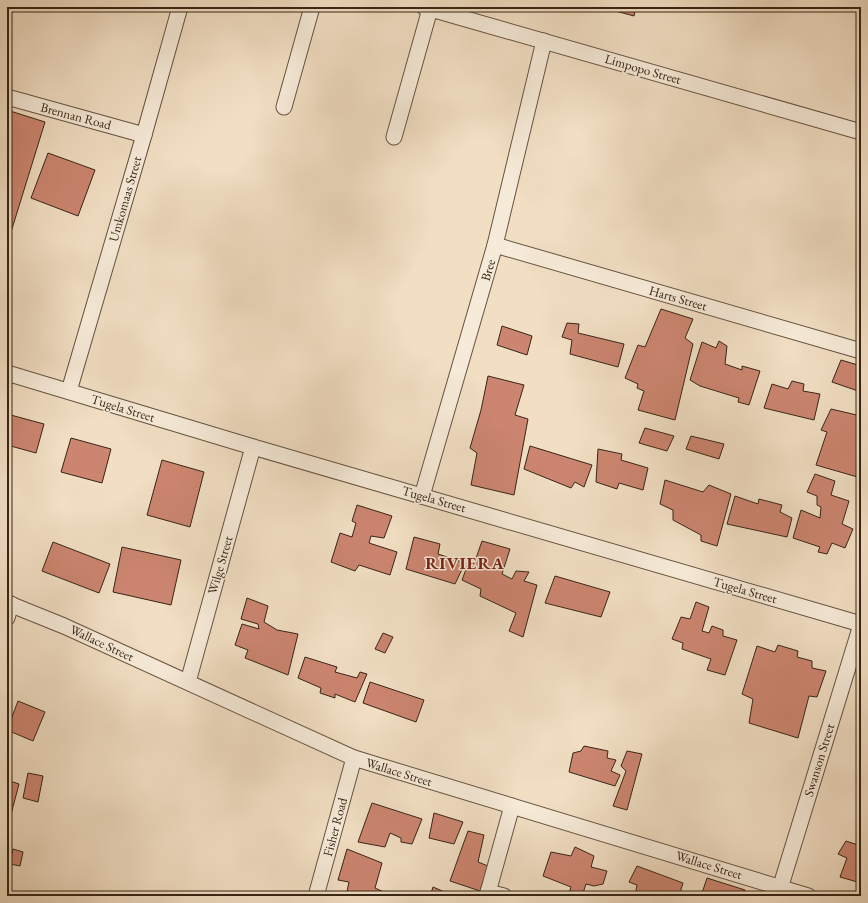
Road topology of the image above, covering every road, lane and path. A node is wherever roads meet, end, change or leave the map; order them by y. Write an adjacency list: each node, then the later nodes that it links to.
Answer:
1 (180, 7): 8 (street, Umkomaas Street)
2 (312, 7): 6 (street)
3 (427, 8): 4 (street, Limpopo Street); 9 (street)
4 (544, 42): 7 (street, Limpopo Street); 10 (street, Bree)
5 (7, 97): 8 (street, Brennan Road)
6 (284, 107)
7 (861, 132)
8 (144, 135): 13 (street, Umkomaas Street)
9 (394, 136)
10 (495, 245): 11 (street, Harts Street); 15 (street, Bree)
11 (861, 351)
12 (7, 373): 13 (street, Tugela Street)
13 (69, 391): 14 (street, Tugela Street)
14 (253, 447): 15 (street, Tugela Street); 18 (street, Wilge Street)
15 (422, 496): 17 (street, Tugela Street)
16 (8, 608): 18 (street, Wallace Street)
17 (861, 624): 21 (street, Swanson Street)
18 (188, 682): 19 (street, Wallace Street)
19 (354, 758): 20 (street, Wallace Street); 23 (street, Fisher Road)
20 (512, 806): 21 (street, Wallace Street); 22 (street)
21 (779, 891): 25 (street, Wallace Street)
22 (487, 894): 24 (street)
23 (316, 896)
24 (504, 896)
25 (808, 896)

